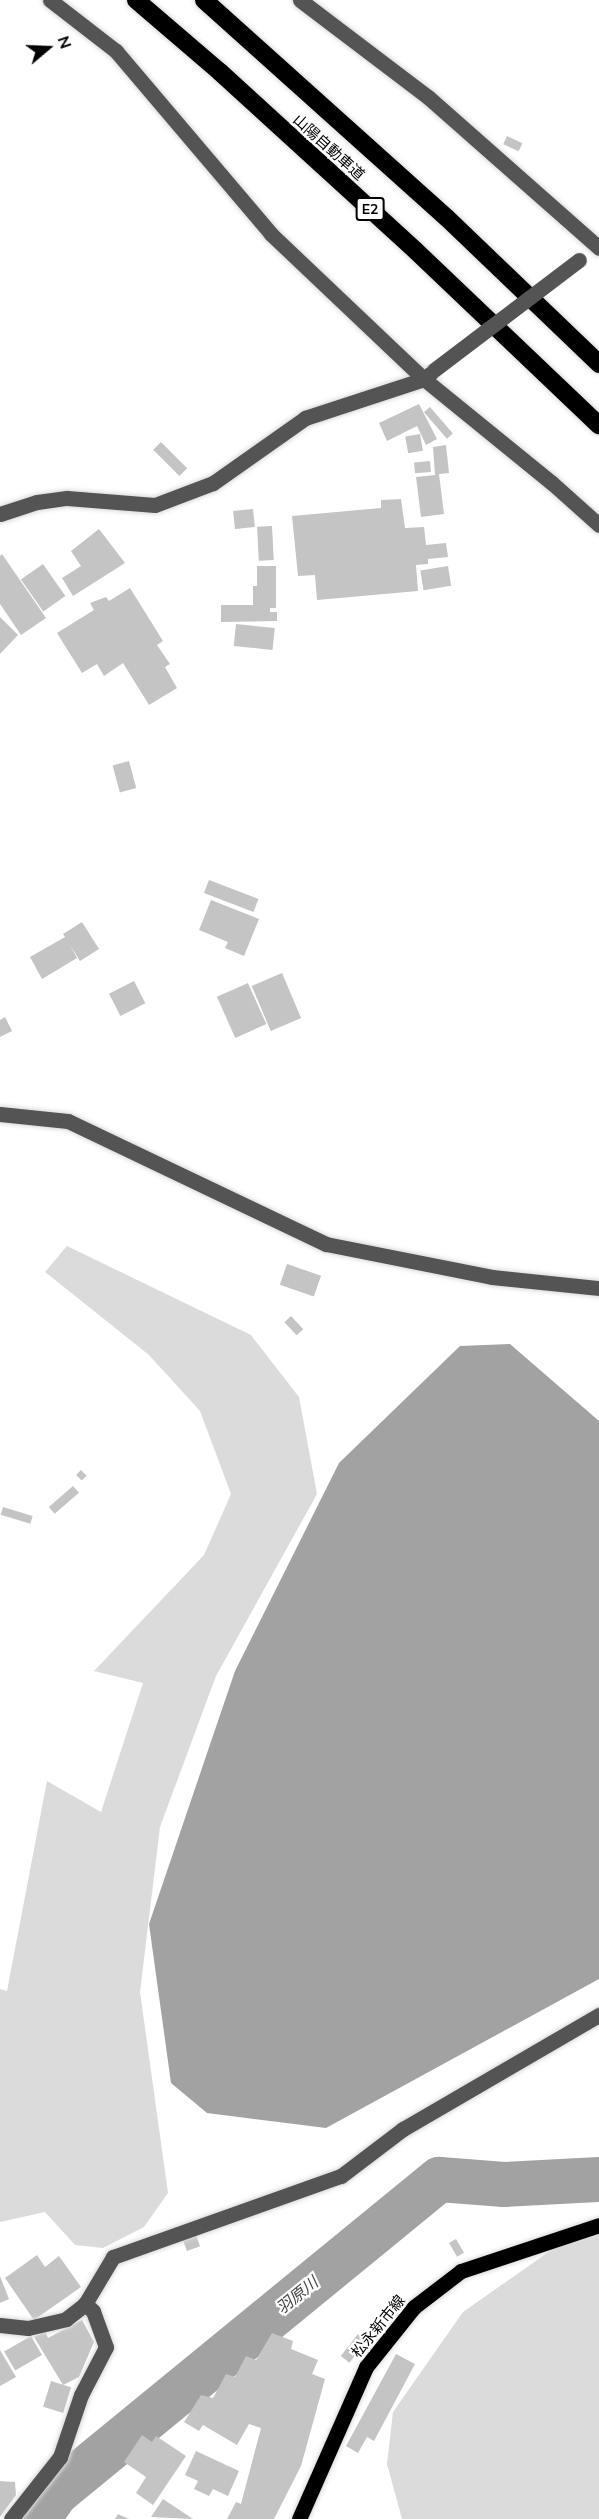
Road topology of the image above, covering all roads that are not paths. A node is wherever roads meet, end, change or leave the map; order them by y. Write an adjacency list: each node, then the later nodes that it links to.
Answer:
1 (50, 0): 7 (street)
2 (136, 0): 8 (highway, 山陽自動車道 / E2)
3 (204, 0): 6 (highway, 山陽自動車道)
4 (300, 0): 5 (street)
5 (598, 247): 7 (street, bridge)
6 (599, 364)
7 (429, 374): 9 (street); 10 (street)
8 (599, 425)
9 (0, 514)
10 (599, 525)
11 (0, 1114): 12 (street)
12 (599, 1288)
13 (599, 2015): 15 (street)
14 (599, 2225): 18 (main road, 松永新市線)
15 (85, 2304): 16 (street); 17 (street)
16 (0, 2325)
17 (11, 2519)
18 (299, 2519)

